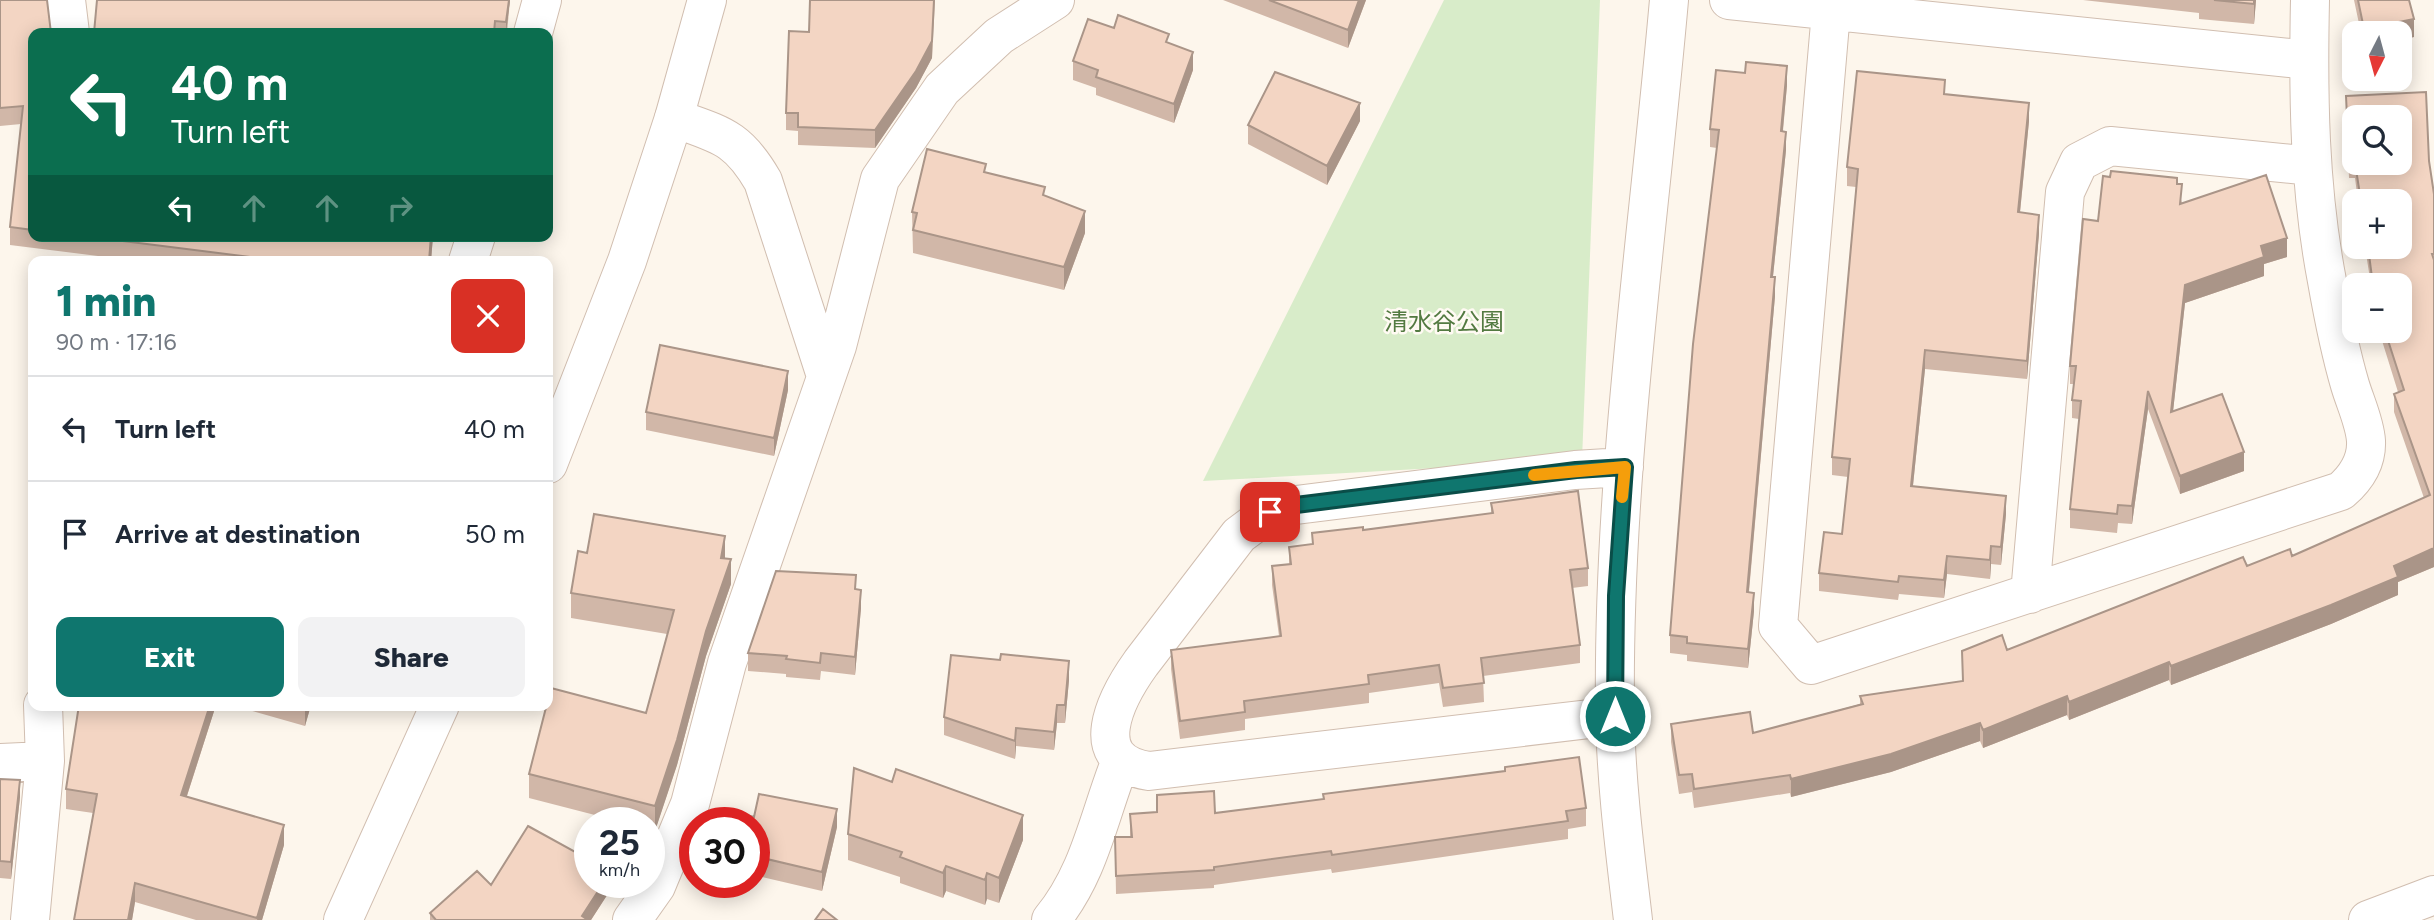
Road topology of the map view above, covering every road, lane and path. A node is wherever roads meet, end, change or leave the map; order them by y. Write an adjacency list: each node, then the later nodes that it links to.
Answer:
1 (66, 0): 9 (street)
2 (542, 0): 10 (street)
3 (707, 0): 12 (street)
4 (1055, 0): 14 (street)
5 (1669, 0): 17 (street)
6 (1729, 0): 8 (street)
7 (2310, 0): 11 (street)
8 (1831, 5): 11 (street); 18 (street)
9 (69, 28)
10 (534, 28)
11 (2308, 60): 13 (street)
12 (674, 118): 14 (street); 15 (street)
13 (2312, 166): 18 (street); 18 (street)
14 (827, 376): 28 (street)
15 (558, 405): 16 (street)
16 (553, 434)
17 (1625, 467): 21 (street); 22 (street)
18 (2029, 594)
19 (43, 711): 23 (street)
20 (437, 711): 27 (street)
21 (1615, 716): 22 (street); 30 (street)
22 (1121, 760): 29 (street)
23 (45, 761): 24 (street); 26 (street)
24 (0, 763)
25 (2434, 895): 31 (street)
26 (30, 920)
27 (343, 920)
28 (632, 920)
29 (1051, 920)
30 (1633, 920)
31 (2368, 920)

